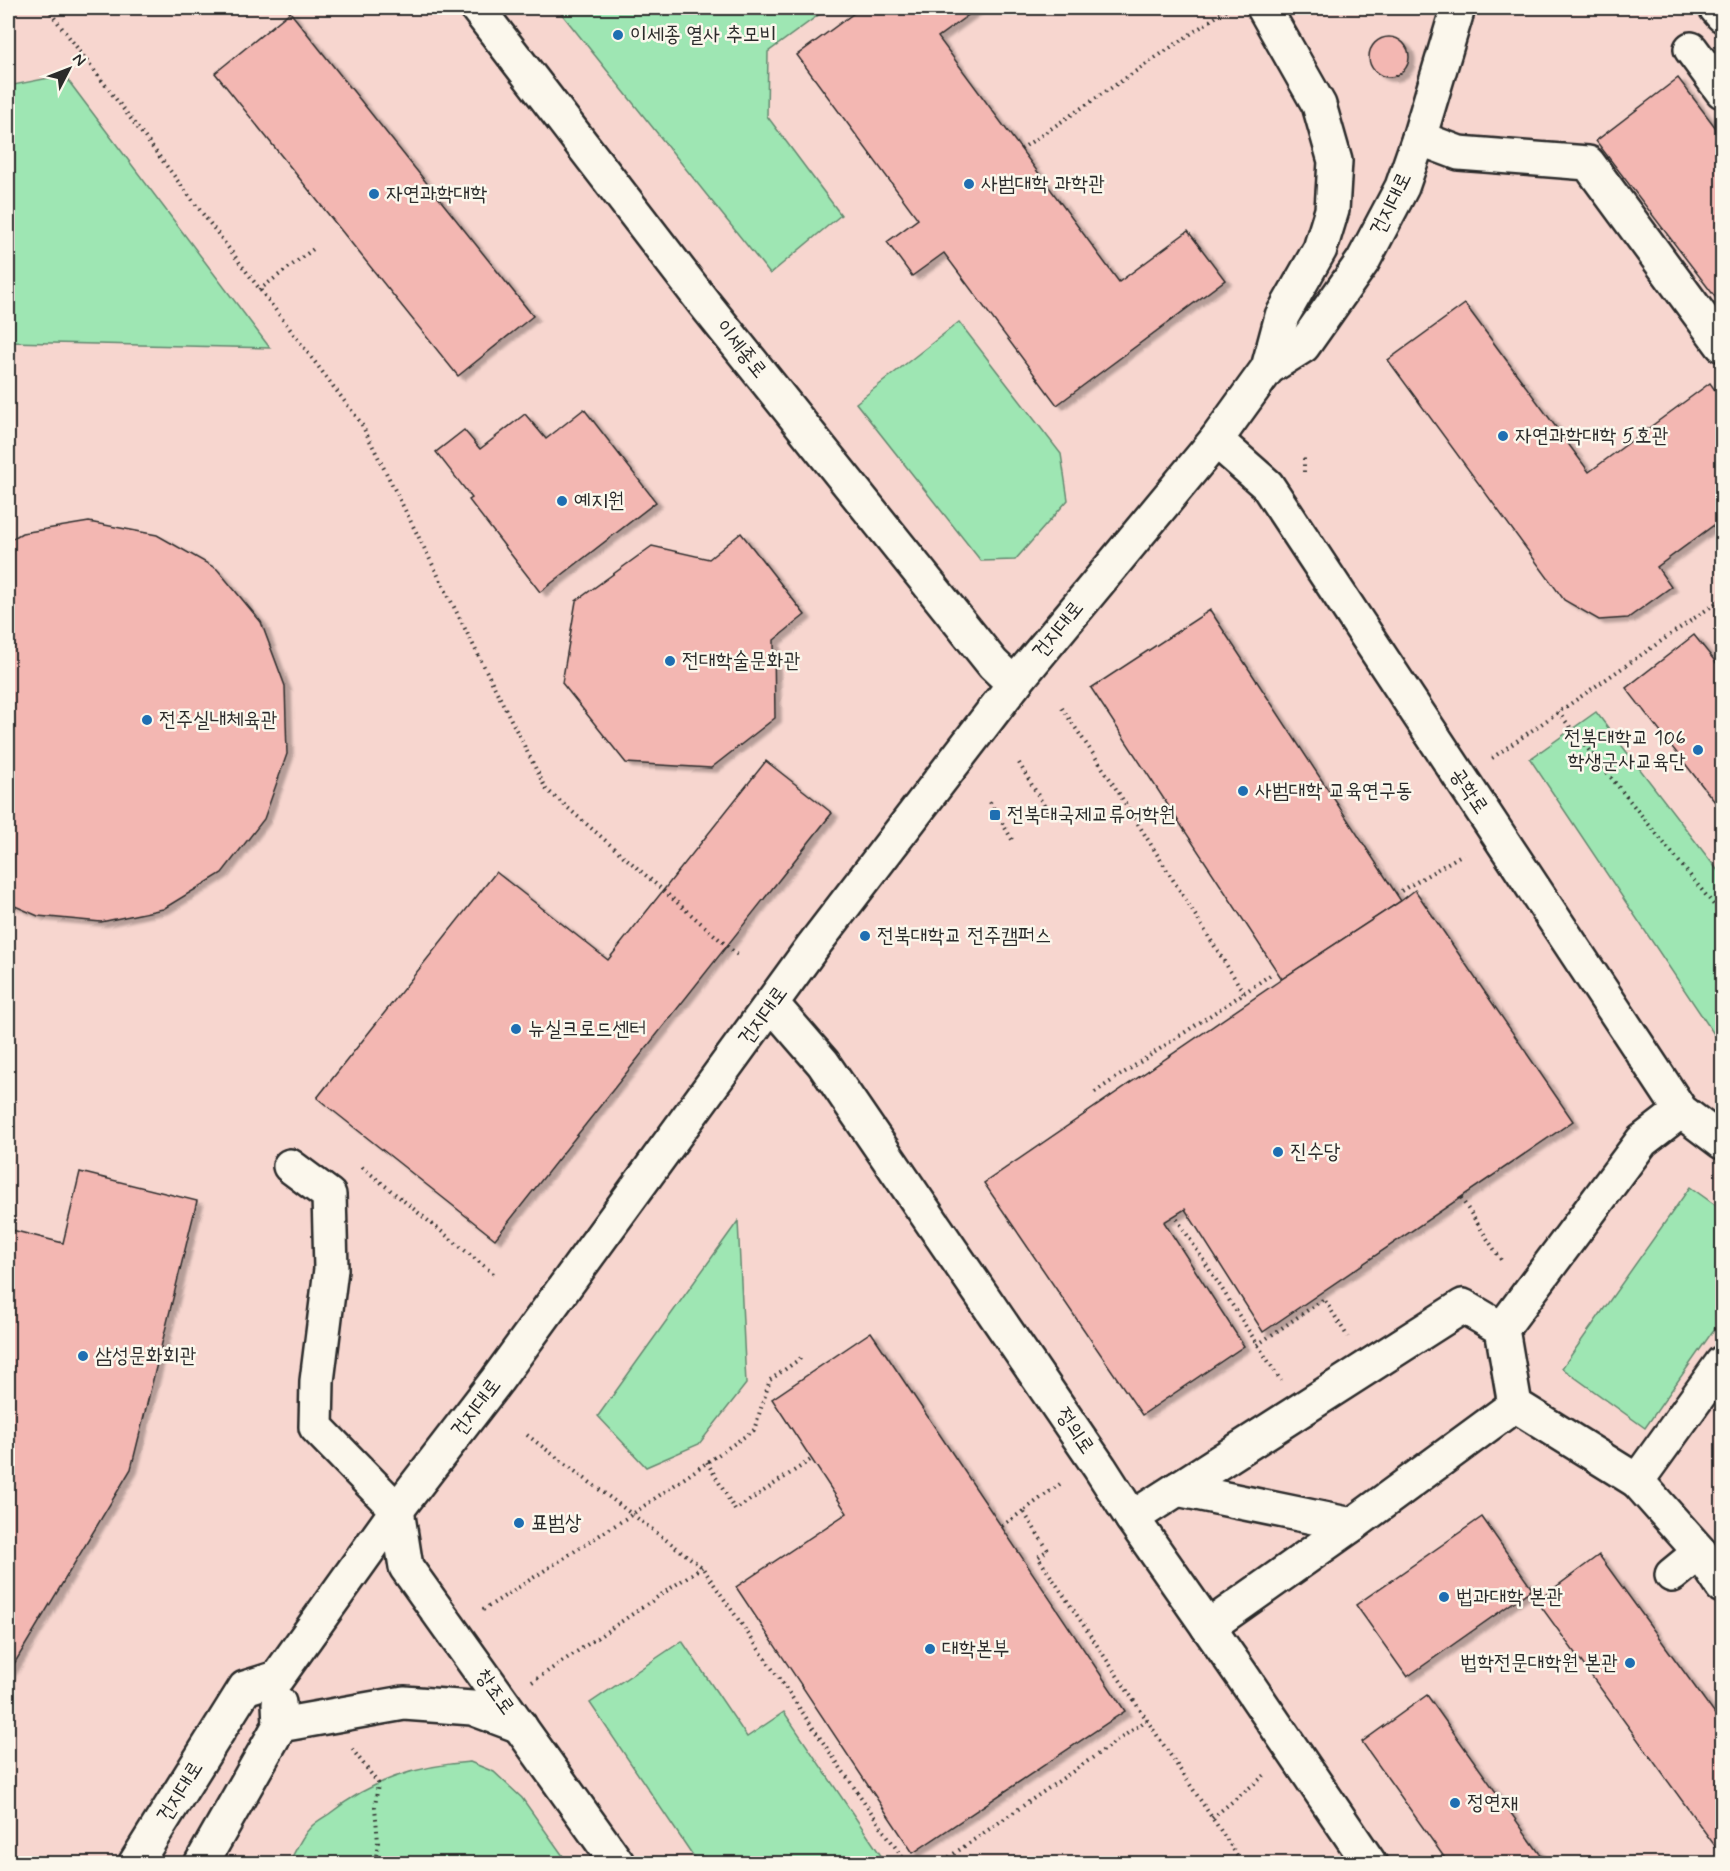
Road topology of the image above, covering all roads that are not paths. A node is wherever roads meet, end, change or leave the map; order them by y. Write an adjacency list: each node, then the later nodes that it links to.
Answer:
1 (477, 8): 12 (lane, 이세종로)
2 (1264, 8): 10 (lane, 건지대로)
3 (1458, 8): 8 (lane, 건지대로)
4 (1716, 8): 5 (lane)
5 (1722, 15)
6 (1690, 50): 7 (lane)
7 (1722, 91)
8 (1419, 138): 9 (lane); 10 (lane, 건지대로)
9 (1722, 345)
10 (1268, 368): 11 (lane, 건지대로)
11 (1216, 440): 12 (lane, 건지대로); 14 (lane, 공학로)
12 (1014, 684): 13 (lane, 건지대로)
13 (772, 1004): 22 (lane, 건지대로); 23 (lane, 정의로)
14 (1681, 1111): 15 (lane, 공학로); 17 (lane)
15 (1722, 1142)
16 (290, 1166): 22 (lane)
17 (1502, 1329): 19 (lane); 21 (lane)
18 (1722, 1363): 20 (lane)
19 (1515, 1406): 20 (lane); 24 (lane)
20 (1637, 1481): 25 (lane)
21 (1177, 1489): 23 (lane); 24 (lane)
22 (397, 1509): 29 (lane, 건지대로); 31 (lane, 창조로)
23 (1132, 1518): 28 (lane, 정의로)
24 (1352, 1525): 28 (lane)
25 (1700, 1552): 26 (lane); 27 (lane)
26 (1672, 1575)
27 (1722, 1586)
28 (1208, 1627): 35 (lane, 정의로)
29 (277, 1678): 30 (lane); 32 (lane, 건지대로)
30 (280, 1725): 31 (lane); 33 (lane)
31 (520, 1726): 34 (lane, 창조로)
32 (135, 1863)
33 (201, 1863)
34 (618, 1863)
35 (1370, 1863)

